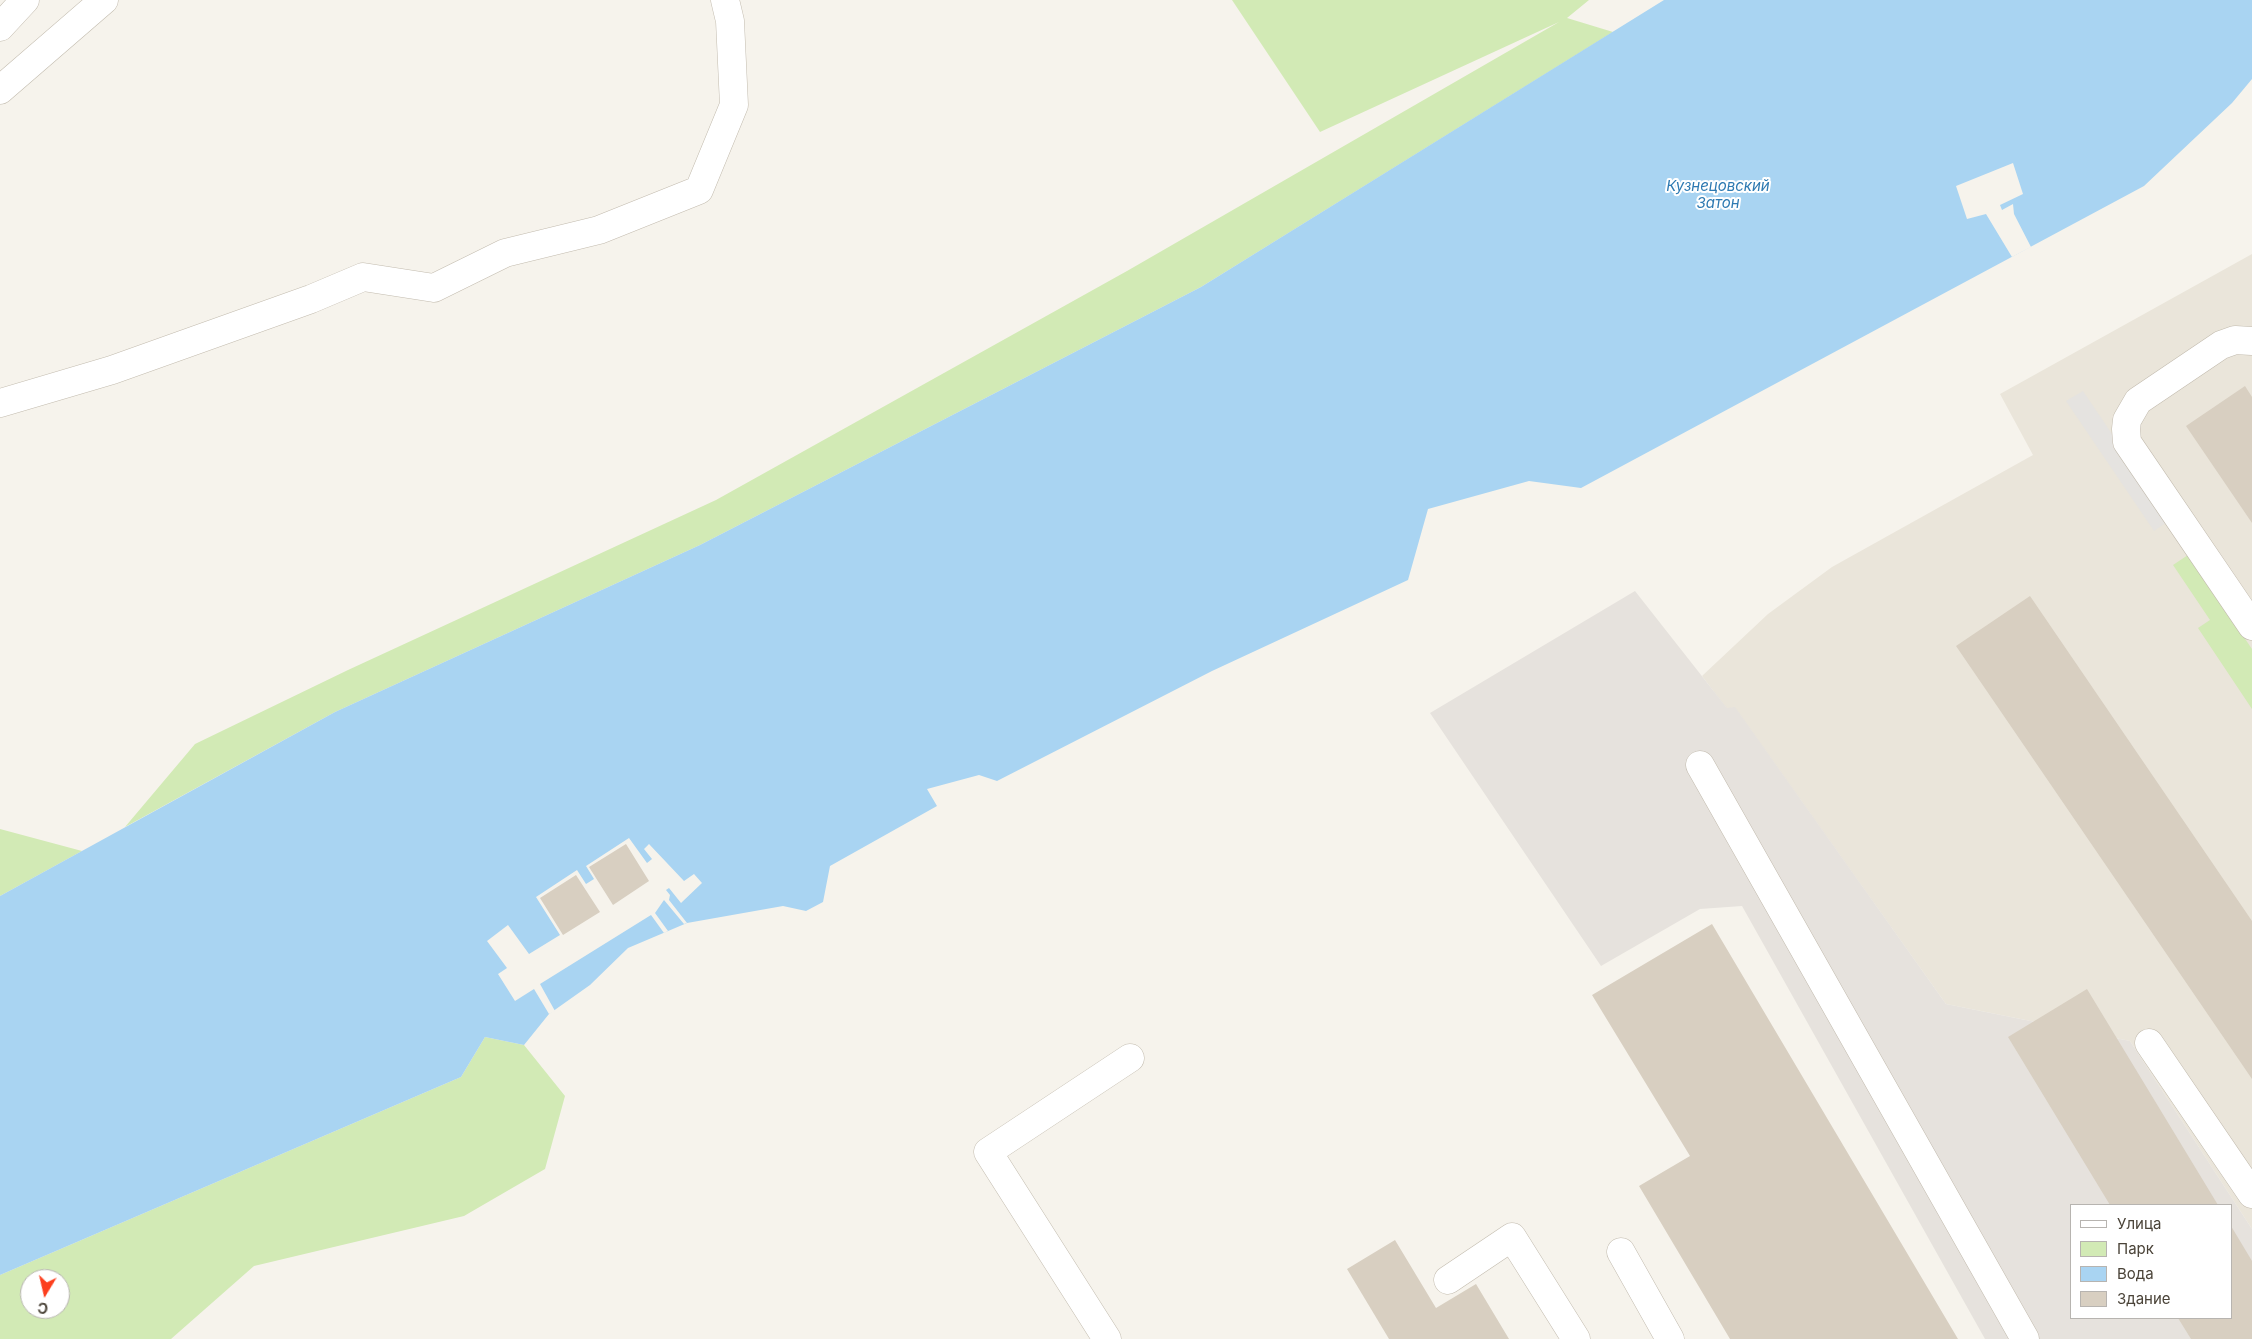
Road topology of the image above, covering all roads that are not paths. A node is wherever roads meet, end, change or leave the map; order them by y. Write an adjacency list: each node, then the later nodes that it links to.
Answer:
1 (25, 0): 4 (street)
2 (104, 0): 5 (street)
3 (725, 0): 7 (street)
4 (0, 27)
5 (0, 90)
6 (2252, 341): 8 (street)
7 (0, 404)
8 (2252, 626)
9 (1700, 765): 18 (street)
10 (2149, 1043): 12 (street)
11 (1130, 1058): 15 (street)
12 (2252, 1194)
13 (1621, 1252): 17 (street)
14 (1448, 1280): 16 (street)
15 (1108, 1339)
16 (1576, 1339)
17 (1670, 1339)
18 (2025, 1339)

